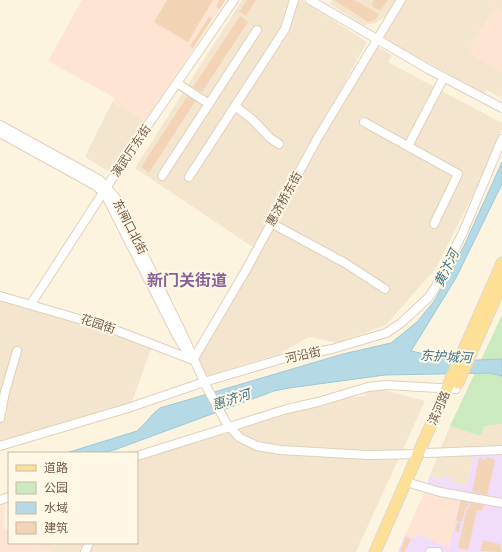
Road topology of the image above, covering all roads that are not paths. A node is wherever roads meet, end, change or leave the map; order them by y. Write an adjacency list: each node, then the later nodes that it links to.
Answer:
1 (234, 0): 8 (street, 演武厅东街)
2 (294, 0): 10 (street)
3 (310, 0): 6 (street)
4 (401, 0): 6 (street, 惠济桥东街)
5 (257, 30): 9 (street)
6 (377, 40): 7 (street); 21 (street, 惠济桥东街)
7 (444, 77): 11 (street); 17 (street)
8 (177, 83): 9 (street); 20 (street, 演武厅东街)
9 (209, 104): 18 (street)
10 (235, 106): 16 (street); 19 (street)
11 (502, 108)
12 (364, 122): 17 (street)
13 (0, 126): 20 (street, 东闸口北街)
14 (0, 133): 20 (street, 东闸口北街)
15 (502, 139): 32 (street, 河沿街)
16 (279, 144)
17 (408, 146): 22 (street)
18 (162, 176)
19 (189, 177)
20 (105, 190): 27 (street, 演武厅东街); 30 (street, 东闸口北街)
21 (271, 222): 25 (street); 30 (street, 惠济桥东街)
22 (434, 224)
23 (502, 263): 29 (main road, 滨河路)
24 (502, 283): 29 (main road, 滨河路)
25 (385, 289)
26 (0, 296): 27 (street, 花园街)
27 (31, 304): 30 (street, 花园街)
28 (17, 351): 33 (street)
29 (466, 357): 31 (main road, 滨河路)
30 (193, 360): 32 (street, 东闸口北街)
31 (454, 383): 35 (street); 38 (main road, 滨河路)
32 (205, 384): 35 (street, 东闸口北街); 36 (street, 河沿街)
33 (2, 391): 34 (street)
34 (0, 418)
35 (230, 427): 38 (street, 东闸口北街); 39 (street)
36 (0, 446)
37 (502, 450): 38 (street, 东闸口北街)
38 (423, 453): 40 (main road, 滨河路); 42 (main road, 滨河路)
39 (138, 456)
40 (413, 484): 41 (street); 43 (main road, 滨河路)
41 (502, 503)
42 (375, 552)
43 (383, 552)
44 (430, 552): 45 (street)
45 (438, 552)

